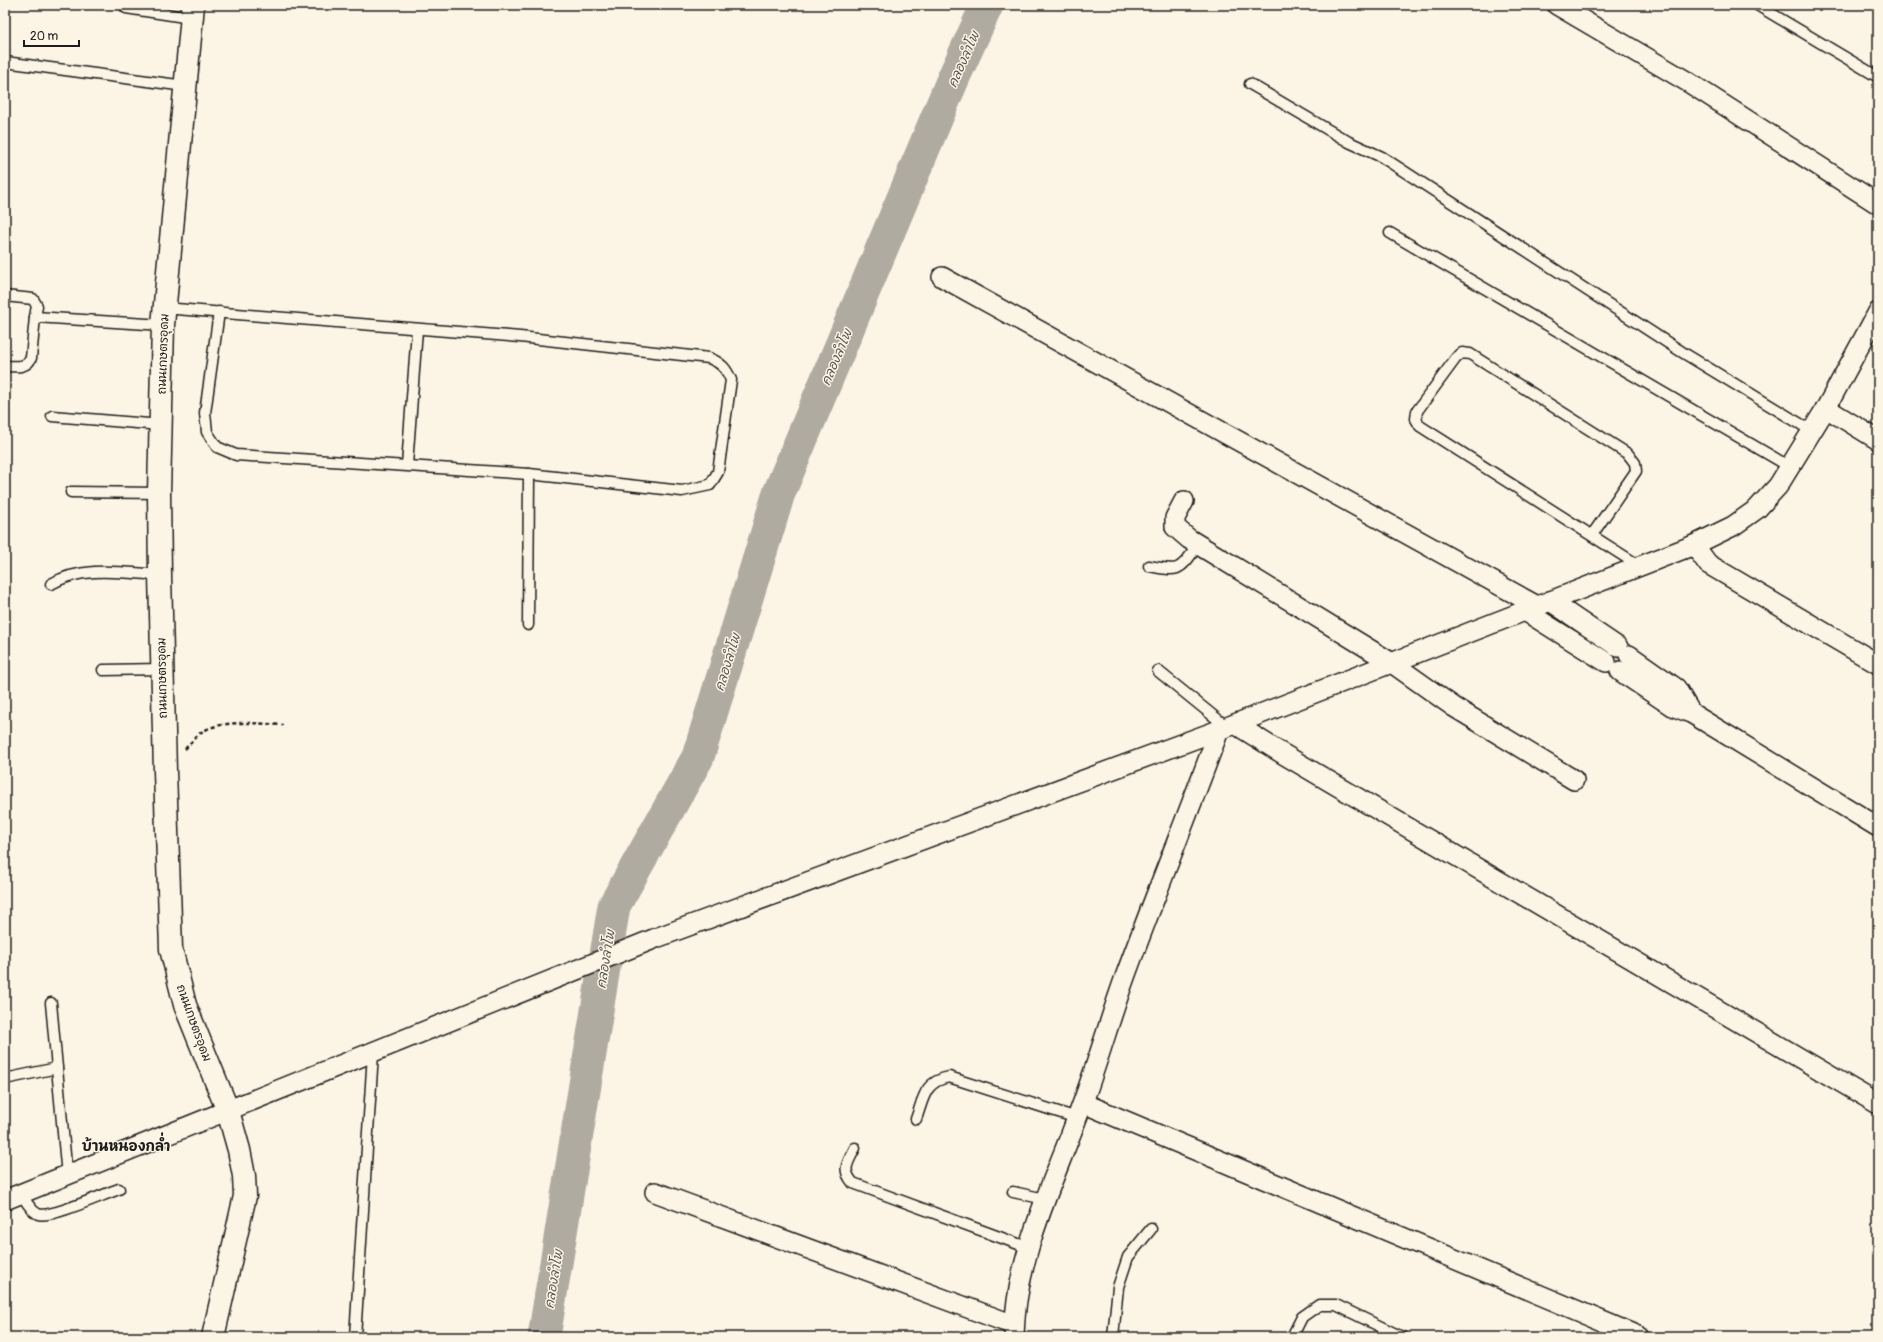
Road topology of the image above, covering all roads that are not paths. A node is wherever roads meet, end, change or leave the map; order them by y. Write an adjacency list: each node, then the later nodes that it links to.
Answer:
1 (1557, 5): 9 (street)
2 (1757, 5): 6 (lane)
3 (126, 8): 4 (lane)
4 (192, 12): 8 (street, ถนนเกษตรอุดม)
5 (5, 62): 8 (lane)
6 (1878, 77)
7 (1250, 84): 22 (lane)
8 (185, 86): 15 (street, ถนนเกษตรอุดม)
9 (1878, 204)
10 (1390, 232): 25 (lane)
11 (942, 277): 37 (street)
12 (5, 296): 16 (lane)
13 (219, 312): 15 (lane); 17 (lane); 24 (lane)
14 (1878, 312): 19 (street)
15 (164, 316): 16 (lane); 21 (street, ถนนเกษตรอุดม)
16 (35, 317): 18 (lane)
17 (417, 330): 24 (lane); 26 (lane)
18 (5, 366)
19 (1826, 408): 22 (street); 23 (street)
20 (52, 416): 21 (lane)
21 (161, 425): 28 (street, ถนนเกษตรอุดม)
22 (1812, 431): 25 (street)
23 (1878, 440)
24 (407, 465): 26 (lane)
25 (1790, 467): 32 (street)
26 (529, 474): 38 (lane)
27 (71, 492): 28 (lane)
28 (159, 493): 35 (street, ถนนเกษตรอุดม)
29 (1184, 501): 31 (street)
30 (1592, 535): 30 (lane); 34 (lane)
31 (1198, 545): 33 (lane); 40 (street)
32 (1694, 545): 34 (street); 41 (street)
33 (1148, 566)
34 (1641, 567): 37 (street)
35 (160, 575): 36 (lane); 42 (street, ถนนเกษตรอุดม)
36 (51, 584)
37 (1537, 606): 39 (street); 39 (street); 40 (street)
38 (528, 625)
39 (1618, 659): 47 (street)
40 (1392, 663): 45 (street); 46 (street)
41 (1878, 664)
42 (162, 669): 43 (lane); 54 (street, ถนนเกษตรอุดม)
43 (103, 670)
44 (1158, 671): 45 (lane)
45 (1227, 727): 49 (street); 52 (street); 53 (street)
46 (1574, 780)
47 (1878, 827)
48 (51, 1003): 50 (lane)
49 (373, 1053): 54 (street); 67 (lane)
50 (57, 1068): 51 (lane); 57 (lane)
51 (5, 1079)
52 (1878, 1104)
53 (1080, 1110): 55 (lane); 62 (street); 71 (street)
54 (228, 1111): 57 (street); 66 (street, ถนนเกษตรอุดม)
55 (916, 1119)
56 (856, 1148): 64 (lane)
57 (66, 1176): 61 (street)
58 (118, 1189): 61 (lane)
59 (655, 1192): 65 (street)
60 (1013, 1192): 62 (lane)
61 (14, 1197)
62 (1045, 1199): 64 (street)
63 (1151, 1229): 68 (lane)
64 (1029, 1248): 65 (street)
65 (1014, 1331)
66 (213, 1337)
67 (355, 1337)
68 (1113, 1337)
69 (1292, 1337): 70 (lane)
70 (1402, 1337)
71 (1640, 1337)

